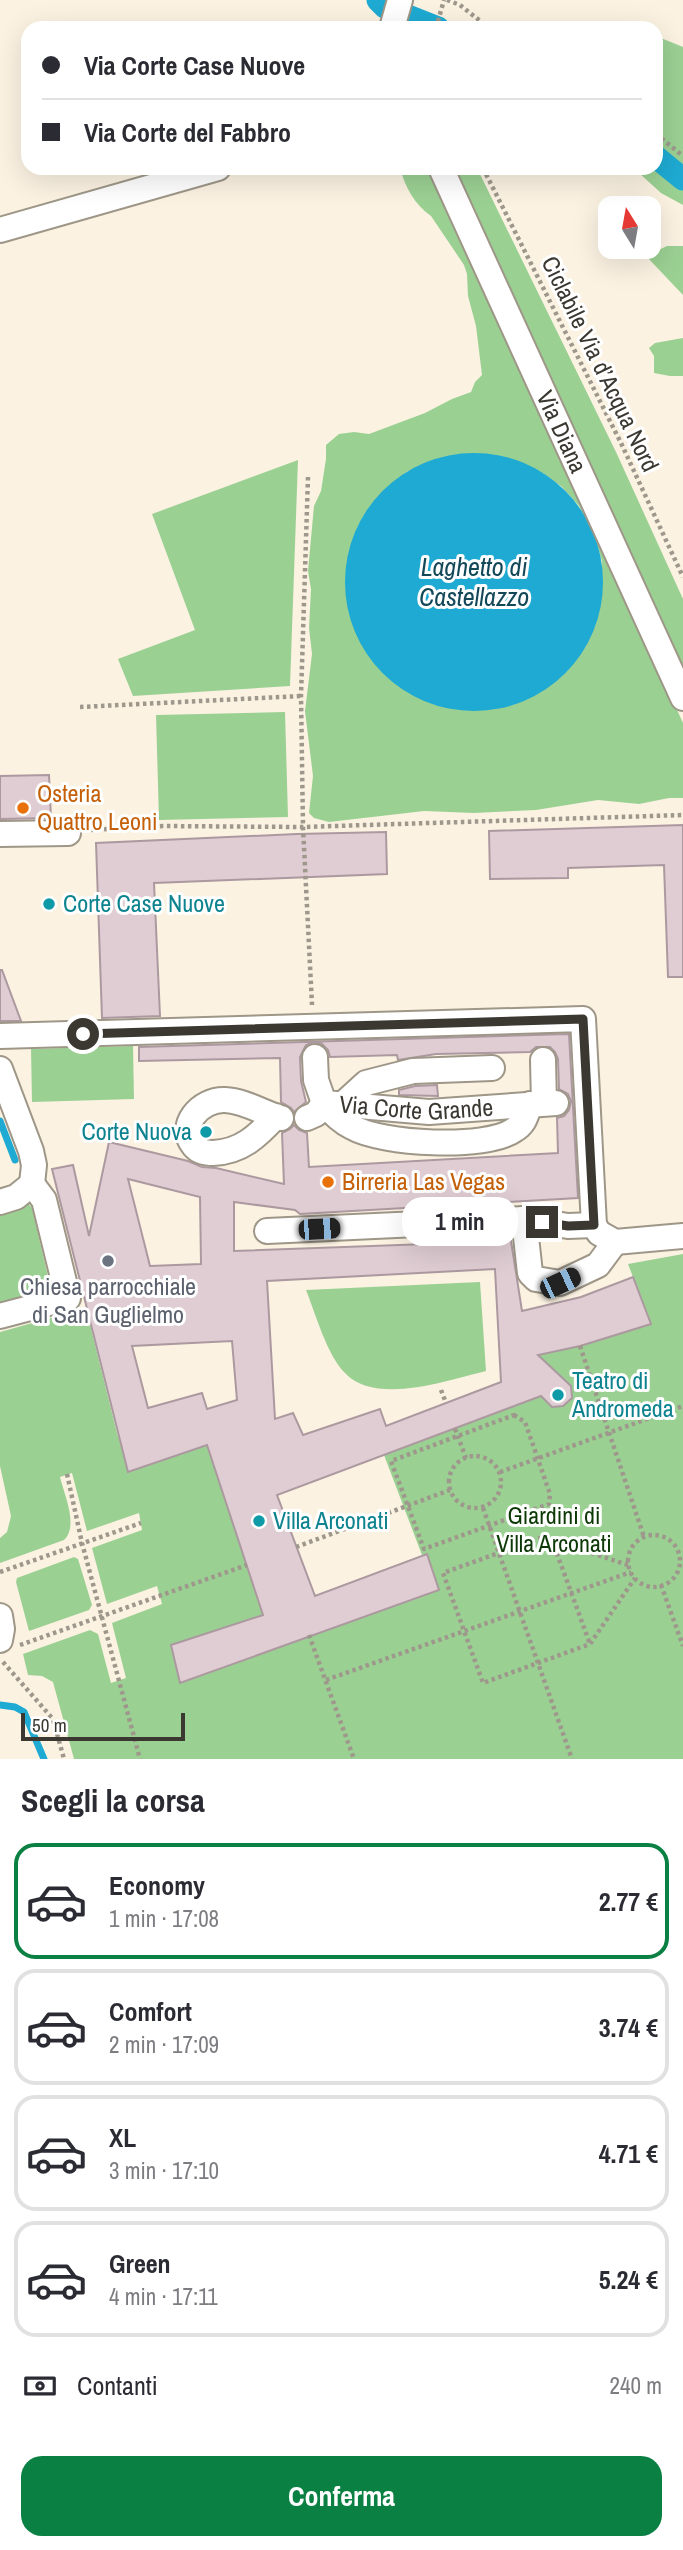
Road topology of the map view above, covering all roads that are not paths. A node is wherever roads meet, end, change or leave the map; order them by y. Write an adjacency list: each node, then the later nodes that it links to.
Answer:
1 (193, 175): 3 (street)
2 (444, 175): 4 (street, Via Diana)
3 (0, 230)
4 (683, 698)
5 (68, 833): 6 (street)
6 (0, 834)
7 (0, 1036): 19 (street)
8 (315, 1057): 13 (street, Via Corte Grande)
9 (543, 1060): 12 (street)
10 (492, 1068): 13 (street)
11 (0, 1069): 16 (street)
12 (543, 1103): 14 (street, Via Corte Grande); 15 (street)
13 (325, 1108): 14 (street, Via Corte Grande); 15 (street)
14 (429, 1112): 15 (street)
15 (421, 1142)
16 (32, 1185): 17 (street); 23 (street)
17 (0, 1202)
18 (524, 1219): 19 (street); 20 (street); 22 (street)
19 (594, 1225): 22 (street)
20 (267, 1231)
21 (683, 1236): 22 (street)
22 (615, 1242)
23 (0, 1316)
24 (0, 1616): 25 (street)
25 (5, 1643)

